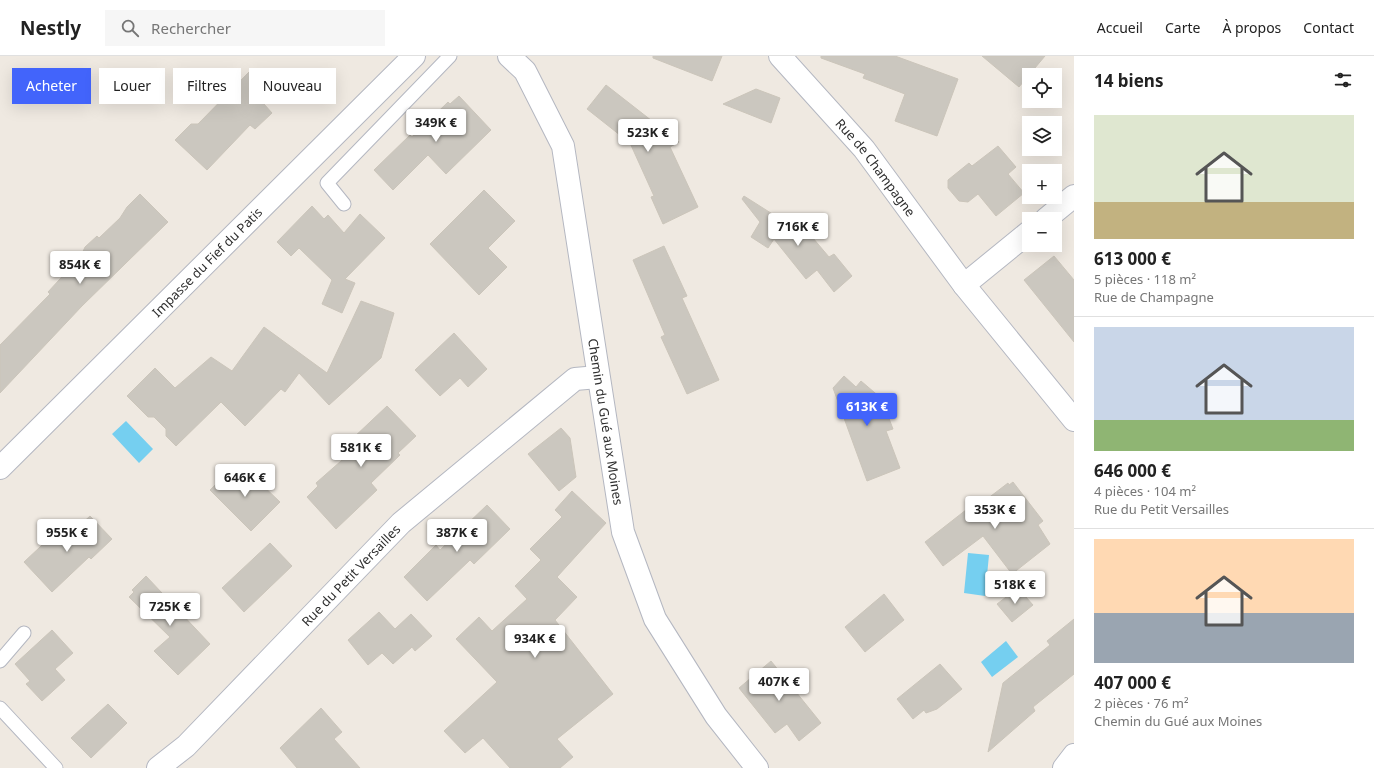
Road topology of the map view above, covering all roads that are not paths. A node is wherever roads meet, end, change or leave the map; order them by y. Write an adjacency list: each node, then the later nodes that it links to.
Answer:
1 (414, 56): 12 (street, Impasse du Fief du Patis)
2 (450, 56): 6 (lane)
3 (509, 56): 10 (street, Chemin du Gué aux Moines)
4 (780, 56): 9 (street, Rue de Champagne)
5 (1074, 196): 7 (street)
6 (344, 204)
7 (1055, 212)
8 (1022, 238): 9 (street)
9 (964, 285): 11 (street, Rue de Champagne)
10 (598, 377): 18 (street, Rue du Petit Versailles); 19 (street, Chemin du Gué aux Moines)
11 (1074, 420)
12 (0, 468)
13 (24, 633): 14 (lane)
14 (0, 661)
15 (0, 708): 17 (lane)
16 (1074, 755): 20 (street)
17 (56, 768)
18 (158, 768)
19 (757, 768)
20 (1064, 768)

